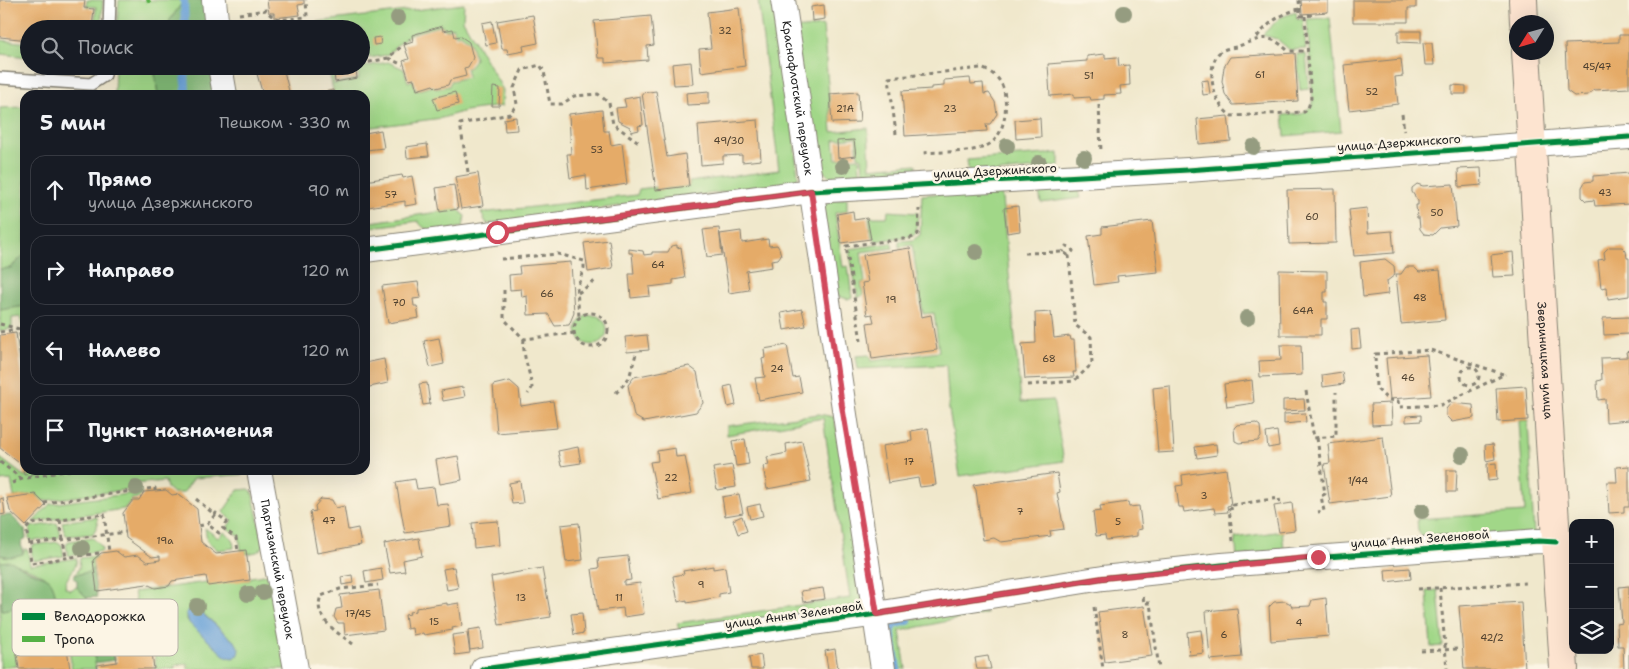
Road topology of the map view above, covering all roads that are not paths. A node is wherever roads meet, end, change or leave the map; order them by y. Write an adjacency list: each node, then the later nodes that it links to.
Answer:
1 (110, 0): 5 (lane)
2 (783, 0): 13 (street, Краснофлотский переулок)
3 (1523, 0): 4 (street)
4 (1524, 15)
5 (109, 20)
6 (1527, 60): 12 (street, Звериницкая улица)
7 (105, 75): 9 (lane)
8 (222, 75): 10 (street)
9 (0, 78)
10 (224, 90)
11 (1629, 137): 12 (street, улица Дзержинского)
12 (1532, 144): 13 (street, улица Дзержинского); 16 (street, Звериницкая улица)
13 (811, 191): 14 (street, улица Дзержинского); 17 (street, Краснофлотский переулок)
14 (370, 249)
15 (260, 475): 18 (street, Партизанский переулок)
16 (1556, 542): 17 (street, улица Анны Зеленовой); 21 (street, Звериницкая улица)
17 (877, 614): 19 (street, улица Анны Зеленовой); 20 (street, Краснофлотский переулок)
18 (296, 669)
19 (483, 669)
20 (883, 669)
21 (1564, 669)

